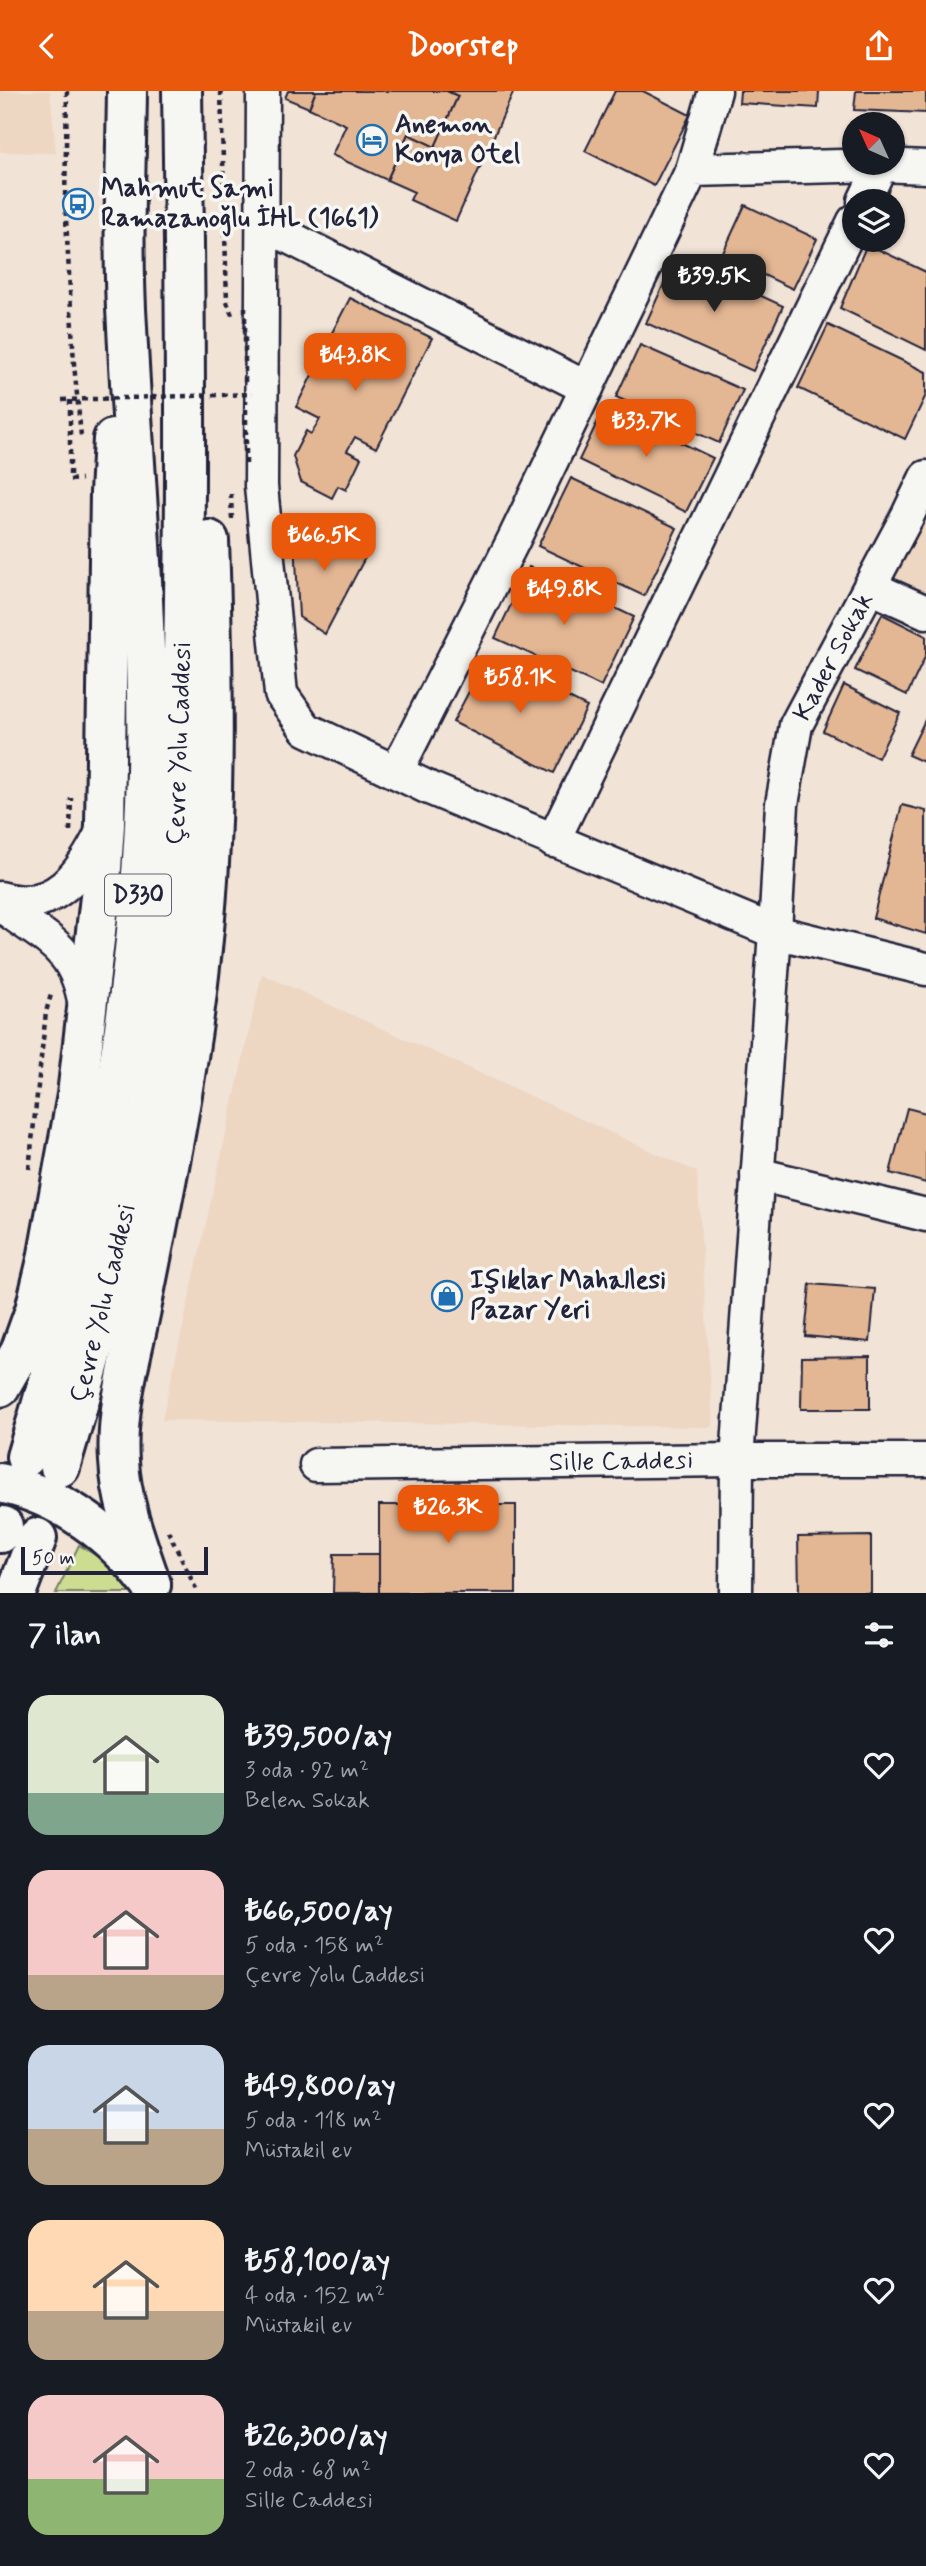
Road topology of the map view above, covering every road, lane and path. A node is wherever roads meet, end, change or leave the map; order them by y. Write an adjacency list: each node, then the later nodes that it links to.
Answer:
1 (67, 91): 20 (path)
2 (127, 91): 14 (main road, Çevre Yolu Caddesi / D330)
3 (182, 91): 15 (main road, Çevre Yolu Caddesi / D330)
4 (221, 91): 17 (path)
5 (263, 91): 11 (street)
6 (704, 95): 10 (street)
7 (842, 166): 10 (street)
8 (905, 166): 9 (street)
9 (926, 167)
10 (692, 170): 16 (street)
11 (263, 223): 16 (street); 17 (street)
12 (842, 246): 29 (street)
13 (245, 302): 17 (path, bridge)
14 (126, 322): 28 (main road); 43 (main road, Çevre Yolu Caddesi / D330)
15 (186, 338): 43 (main road, Çevre Yolu Caddesi / D330); 45 (main road)
16 (587, 388): 26 (street)
17 (251, 390): 19 (path, bridge); 21 (path, bridge); 26 (street)
18 (62, 400): 19 (path, bridge)
19 (70, 400): 23 (path)
20 (81, 441)
21 (246, 464)
22 (926, 477): 24 (street, Kader Sokak)
23 (70, 480)
24 (870, 587): 25 (street); 32 (street, Kader Sokak)
25 (926, 612)
26 (396, 772): 29 (street)
27 (72, 791): 28 (path)
28 (87, 828): 30 (street); 35 (main road)
29 (553, 841): 32 (street)
30 (0, 898)
31 (0, 904): 33 (street)
32 (775, 932): 34 (street); 36 (street, Kader Sokak)
33 (65, 954): 35 (street); 37 (path)
34 (926, 969)
35 (87, 1019): 39 (main road)
36 (757, 1174): 38 (street); 40 (street, Kader Sokak)
37 (28, 1179)
38 (926, 1215)
39 (0, 1387)
40 (737, 1460): 41 (street, Sille Caddesi); 42 (street, Sille Caddesi); 47 (street, Kader Sokak)
41 (926, 1460)
42 (316, 1465)
43 (29, 1469): 45 (main road)
44 (13, 1532): 46 (main road)
45 (154, 1589)
46 (16, 1593)
47 (736, 1593)

